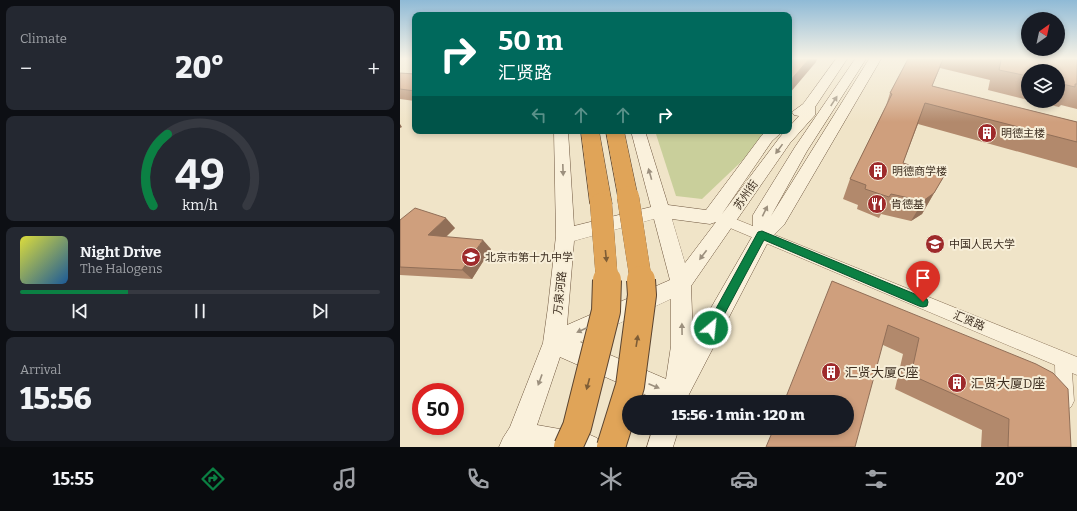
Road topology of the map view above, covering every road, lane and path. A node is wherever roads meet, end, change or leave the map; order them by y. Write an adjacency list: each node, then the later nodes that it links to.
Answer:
1 (828, 80): 4 (street, 苏州街)
2 (848, 80): 15 (street, 苏州街, one-way to 2)
3 (864, 80): 15 (street, 苏州街)
4 (808, 107): 5 (street, 苏州街); 6 (street, 苏州街, one-way to 6)
5 (792, 118)
6 (792, 132)
7 (561, 134): 16 (street, 万泉河路, one-way to 16)
8 (590, 134): 26 (highway, one-way to 26, bridge)
9 (616, 134): 28 (highway, one-way to 9, bridge)
10 (639, 134): 13 (street, one-way to 10)
11 (772, 134): 13 (street, 苏州街)
12 (791, 134): 14 (street, 苏州街, one-way to 14)
13 (660, 211): 16 (street); 17 (street)
14 (728, 221): 15 (street, 汇贤路); 17 (street, 苏州街, one-way to 17)
15 (762, 235): 19 (street, 汇贤路); 22 (street, 苏州街)
16 (565, 236): 18 (street, 万泉河路)
17 (681, 284): 18 (street, one-way to 18); 21 (street, one-way to 17)
18 (554, 343): 20 (street, one-way to 20); 25 (street, 万泉河路, one-way to 25)
19 (1070, 364): 23 (street)
20 (665, 395)
21 (675, 395)
22 (676, 395)
23 (1066, 416)
24 (664, 435): 29 (street)
25 (516, 441): 27 (street)
26 (568, 447)
27 (588, 447)
28 (611, 447)
29 (660, 447)

